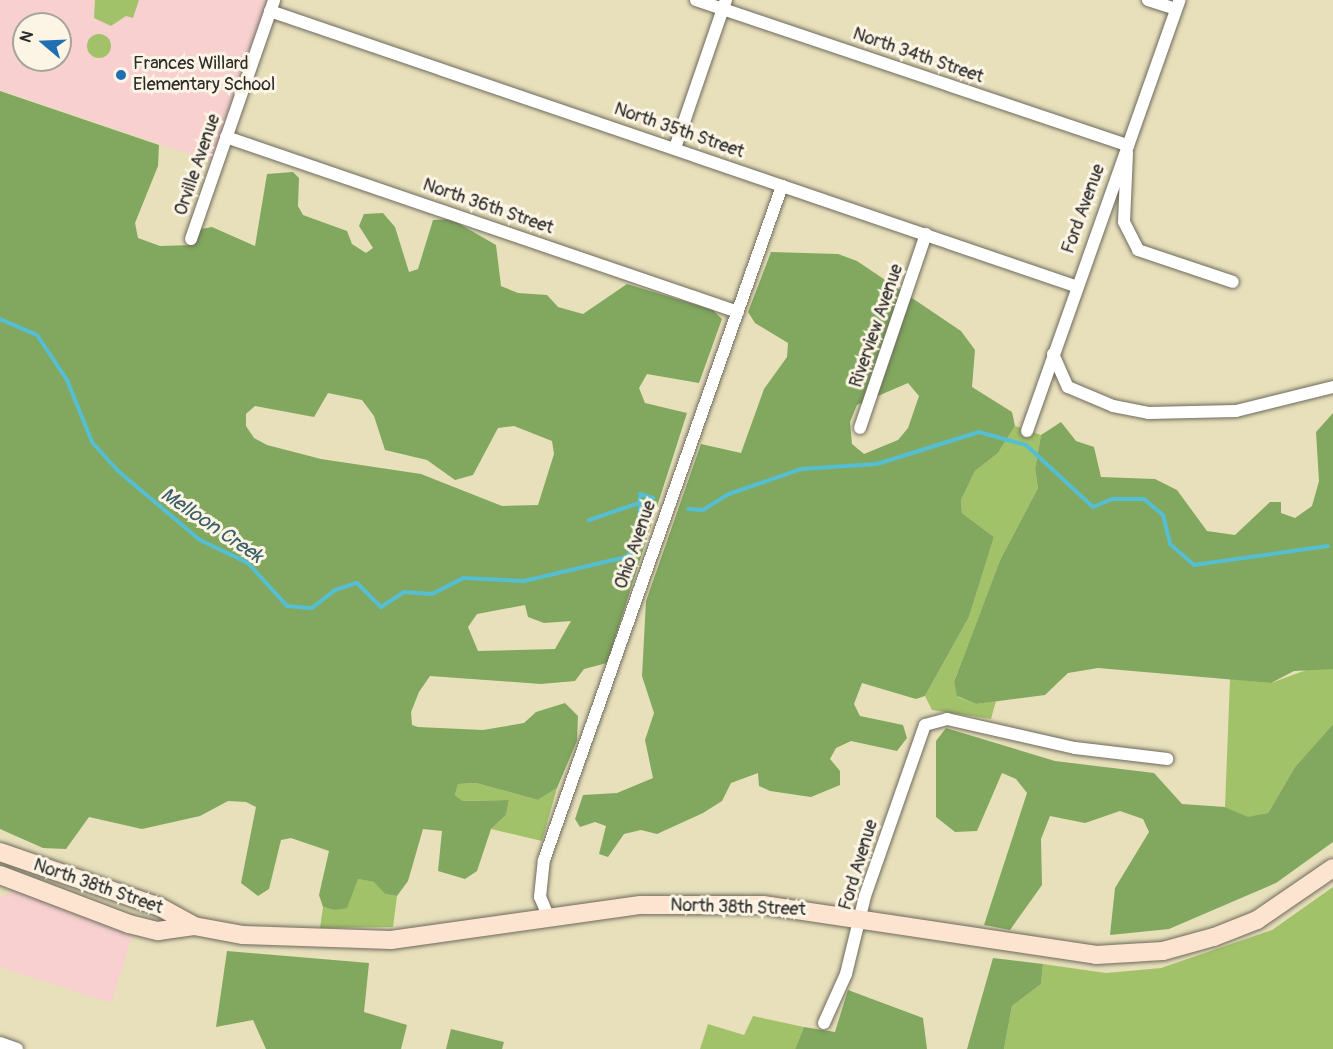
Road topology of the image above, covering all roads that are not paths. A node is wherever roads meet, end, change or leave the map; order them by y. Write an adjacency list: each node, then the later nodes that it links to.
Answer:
1 (696, 0): 3 (street, North 34th Street)
2 (1148, 0): 5 (street)
3 (724, 4): 7 (street, North 34th Street); 8 (street)
4 (272, 5): 6 (street, Orville Avenue); 8 (street, North 35th Street)
5 (1177, 5): 7 (street, Ford Avenue)
6 (226, 137): 11 (street, Orville Avenue); 14 (street, North 36th Street)
7 (1128, 145): 12 (street); 13 (street, Ford Avenue)
8 (675, 148): 9 (street, North 35th Street)
9 (782, 186): 10 (street, North 35th Street); 14 (street, Ohio Avenue)
10 (926, 234): 13 (street, North 35th Street); 17 (street, Riverview Avenue)
11 (191, 239)
12 (1233, 282)
13 (1075, 286): 15 (street, Ford Avenue)
14 (738, 312): 23 (street, Ohio Avenue)
15 (1053, 354): 16 (street); 18 (street, Ford Avenue)
16 (1333, 387)
17 (860, 428)
18 (1027, 431)
19 (1167, 759): 24 (street, Ford Avenue)
20 (0, 852): 25 (main road, North 38th Street)
21 (1333, 868): 24 (main road, North 38th Street)
22 (0, 875): 25 (main road, North 38th Street)
23 (549, 918): 24 (main road, North 38th Street); 25 (main road, North 38th Street)
24 (861, 918): 26 (street, Ford Avenue)
25 (194, 926)
26 (824, 1023)
27 (0, 1043): 28 (street)
28 (17, 1049)

